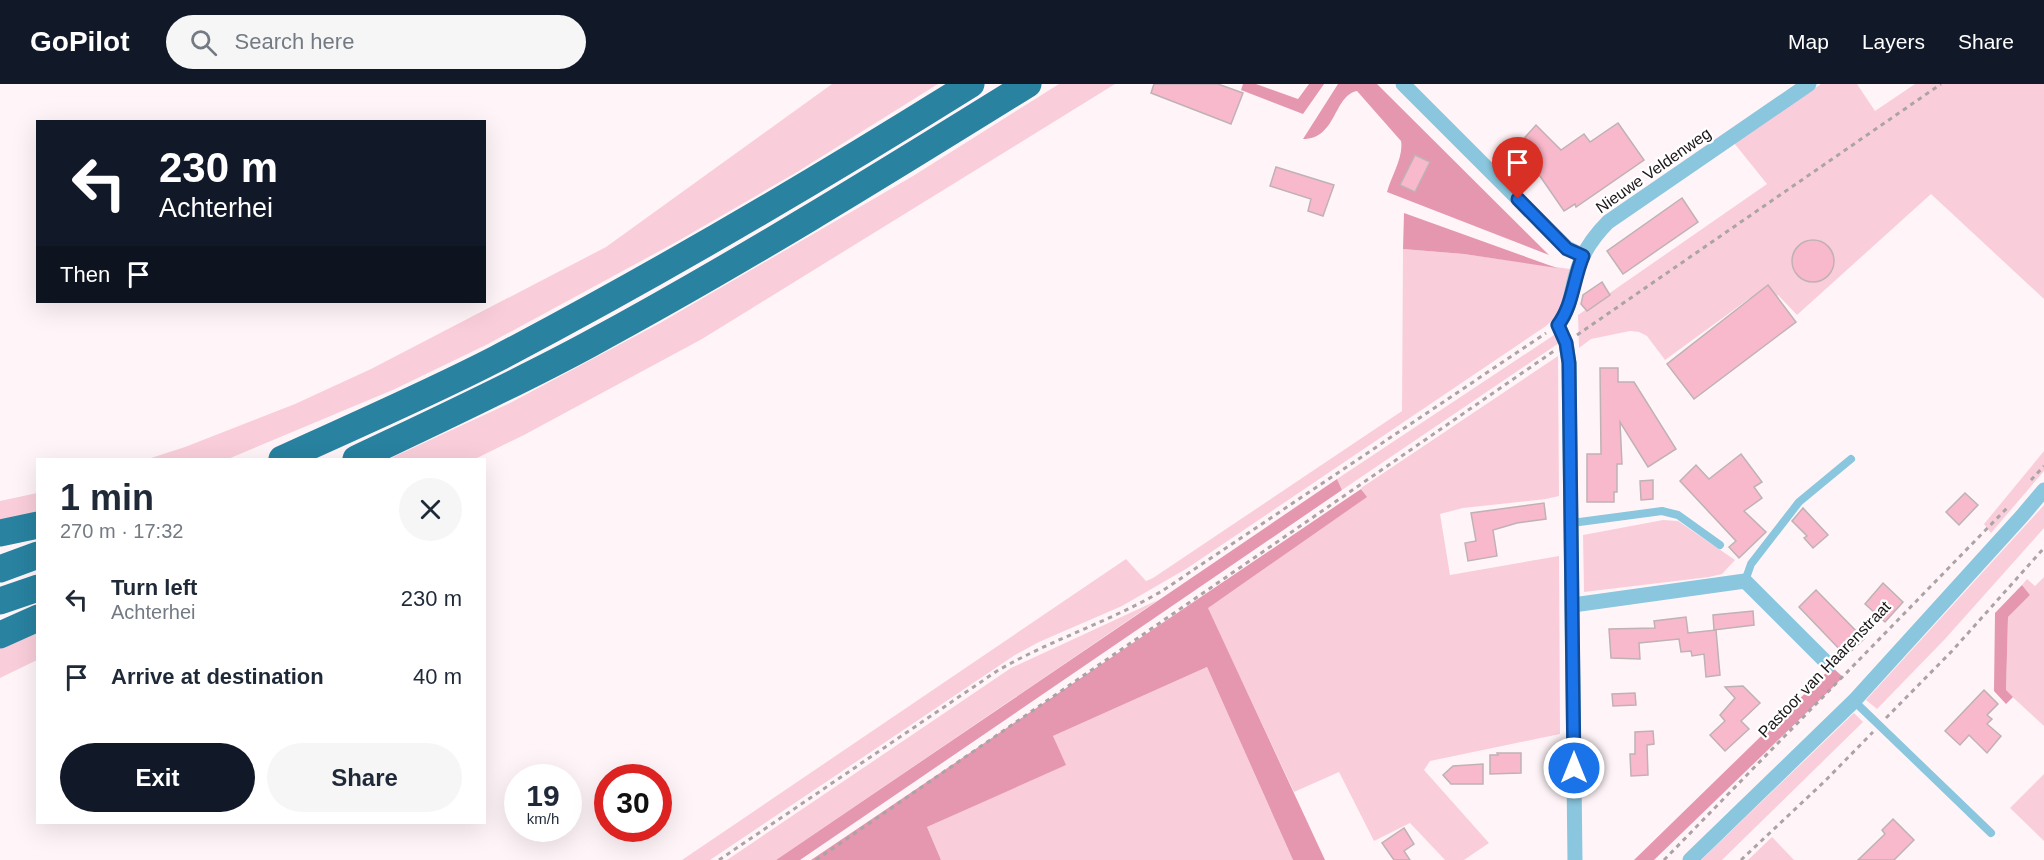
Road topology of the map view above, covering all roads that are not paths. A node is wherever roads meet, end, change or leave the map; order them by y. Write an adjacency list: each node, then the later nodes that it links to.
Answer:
1 (972, 84): 6 (highway)
2 (1028, 84): 7 (highway)
3 (1403, 84): 5 (street)
4 (1809, 84): 5 (street, Nieuwe Veldenweg)
5 (1583, 256): 10 (street, Nieuwe Veldenweg)
6 (284, 458)
7 (358, 458)
8 (1851, 459): 16 (lane)
9 (2044, 490): 23 (street)
10 (1572, 523): 13 (lane); 19 (street)
11 (36, 525): 12 (highway)
12 (0, 533)
13 (1720, 545)
14 (36, 556): 15 (highway)
15 (0, 569)
16 (1745, 581): 19 (street); 22 (street)
17 (36, 589): 18 (highway)
18 (0, 601)
19 (1573, 604): 25 (street)
20 (36, 619): 21 (highway)
21 (0, 635)
22 (1829, 665)
23 (1854, 700): 24 (lane); 26 (street)
24 (1991, 833)
25 (1575, 860)
26 (1689, 860)

